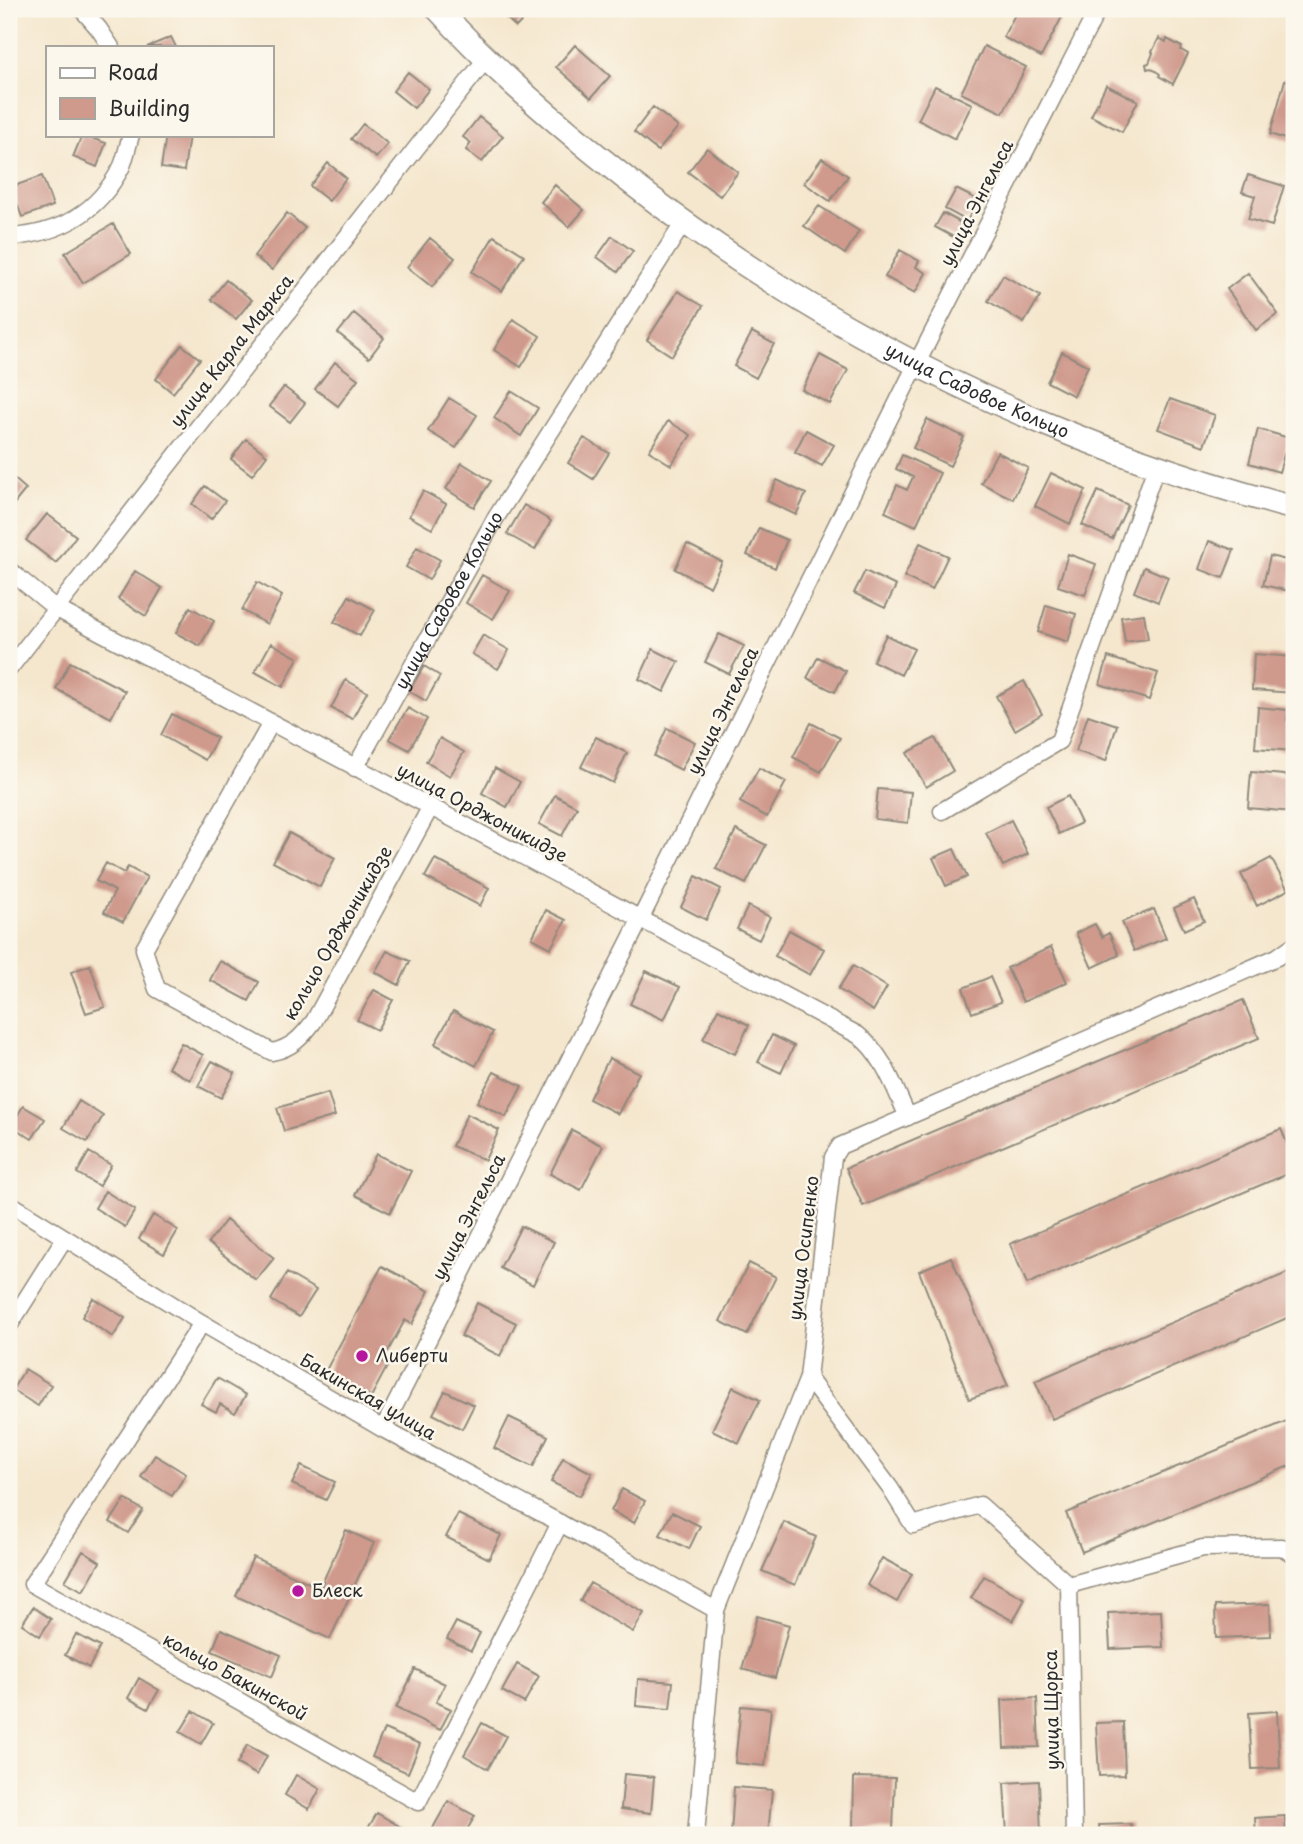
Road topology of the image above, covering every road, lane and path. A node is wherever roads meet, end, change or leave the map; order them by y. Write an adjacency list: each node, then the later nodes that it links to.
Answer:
1 (82, 9): 4 (street)
2 (438, 9): 5 (main road, улица Садовое Кольцо)
3 (1098, 9): 9 (street, улица Энгельса)
4 (110, 46)
5 (486, 59): 7 (main road, улица Садовое Кольцо); 13 (street, улица Карла Маркса)
6 (131, 136): 8 (street)
7 (684, 222): 9 (main road, улица Садовое Кольцо); 16 (street, улица Садовое Кольцо)
8 (9, 237)
9 (916, 365): 10 (main road, улица Садовое Кольцо); 19 (street, улица Энгельса)
10 (1156, 467): 11 (main road, улица Садовое Кольцо); 18 (street)
11 (1294, 508)
12 (9, 570): 13 (street, улица Орджоникидзе)
13 (55, 608): 14 (street, улица Карла Маркса); 15 (street, улица Орджоникидзе)
14 (9, 668)
15 (271, 723): 16 (street, улица Орджоникидзе); 17 (street, кольцо Орджоникидзе)
16 (355, 768): 17 (street, улица Орджоникидзе)
17 (430, 808): 19 (street, улица Орджоникидзе)
18 (942, 811)
19 (642, 918): 21 (street, улица Орджоникидзе); 27 (street, улица Энгельса)
20 (1294, 945): 21 (street, улица Осипенко)
21 (908, 1117): 26 (street, улица Осипенко)
22 (9, 1203): 23 (street, Бакинская улица)
23 (64, 1239): 24 (street, Бакинская улица); 25 (street)
24 (202, 1323): 27 (street, Бакинская улица); 28 (street, кольцо Бакинской)
25 (9, 1326)
26 (808, 1378): 30 (street); 31 (street, улица Осипенко)
27 (383, 1429): 28 (street, Бакинская улица)
28 (560, 1523): 31 (street, Бакинская улица)
29 (1294, 1555): 30 (street)
30 (1069, 1585): 33 (street, улица Щорса)
31 (716, 1610): 32 (street, улица Осипенко)
32 (696, 1835)
33 (1074, 1835)

